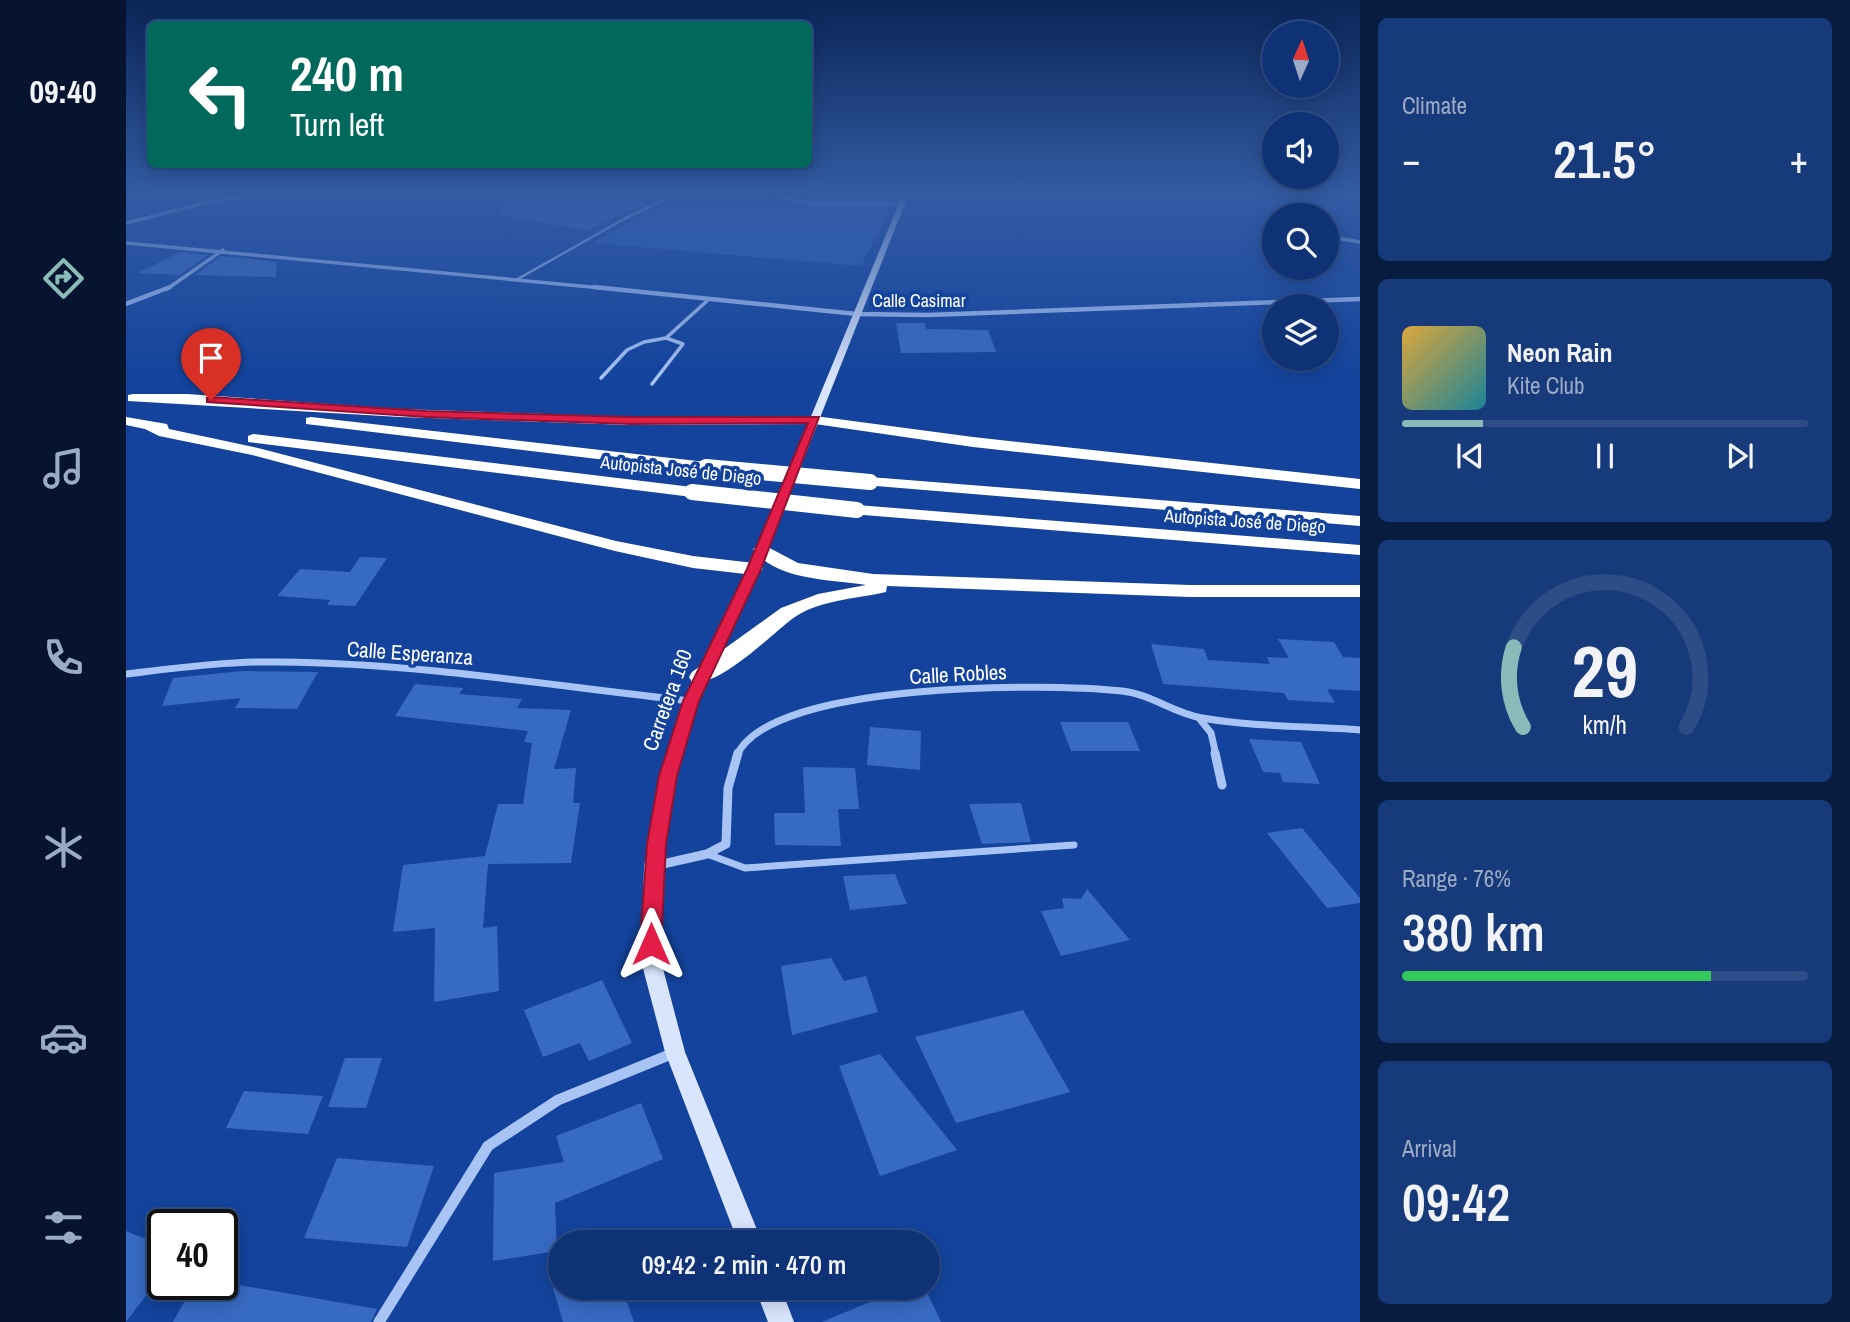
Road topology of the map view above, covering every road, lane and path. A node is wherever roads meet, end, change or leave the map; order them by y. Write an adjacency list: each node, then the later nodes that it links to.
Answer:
1 (212, 258): 8 (street)
2 (298, 258): 5 (street, Calle Casimar)
3 (555, 258): 5 (lane)
4 (879, 258): 9 (street, Carretera 160)
5 (516, 280): 7 (street, Calle Casimar)
6 (1360, 299): 9 (street, Calle Casimar)
7 (708, 300): 9 (street, Calle Casimar); 10 (lane)
8 (126, 304)
9 (857, 314): 14 (street, Carretera 160)
10 (666, 338): 11 (lane); 12 (lane)
11 (601, 378)
12 (652, 384)
13 (129, 397): 14 (highway); 18 (highway, Autopista José de Diego, bridge)
14 (815, 420): 17 (highway); 19 (street, Carretera 160)
15 (126, 421): 16 (highway, Autopista José de Diego)
16 (151, 426): 20 (highway, Autopista José de Diego, bridge); 21 (highway)
17 (1360, 484)
18 (1360, 521)
19 (762, 549): 21 (street, Carretera 160); 22 (highway)
20 (1360, 551)
21 (754, 569): 25 (street, Carretera 160)
22 (931, 584): 23 (highway); 25 (highway)
23 (1360, 591)
24 (126, 674): 26 (street, Calle Esperanza)
25 (700, 677): 26 (street, Carretera 160)
26 (691, 701): 32 (street, Carretera 160)
27 (1199, 718): 28 (street, Calle Robles); 29 (street); 31 (street, Calle Robles)
28 (1360, 730)
29 (1222, 785)
30 (1074, 845): 31 (lane)
31 (708, 854): 32 (street)
32 (653, 867): 33 (street, Carretera 160)
33 (675, 1052): 34 (street, Carretera 160); 36 (street)
34 (745, 1230)
35 (773, 1300): 37 (street)
36 (379, 1322)
37 (782, 1322)

